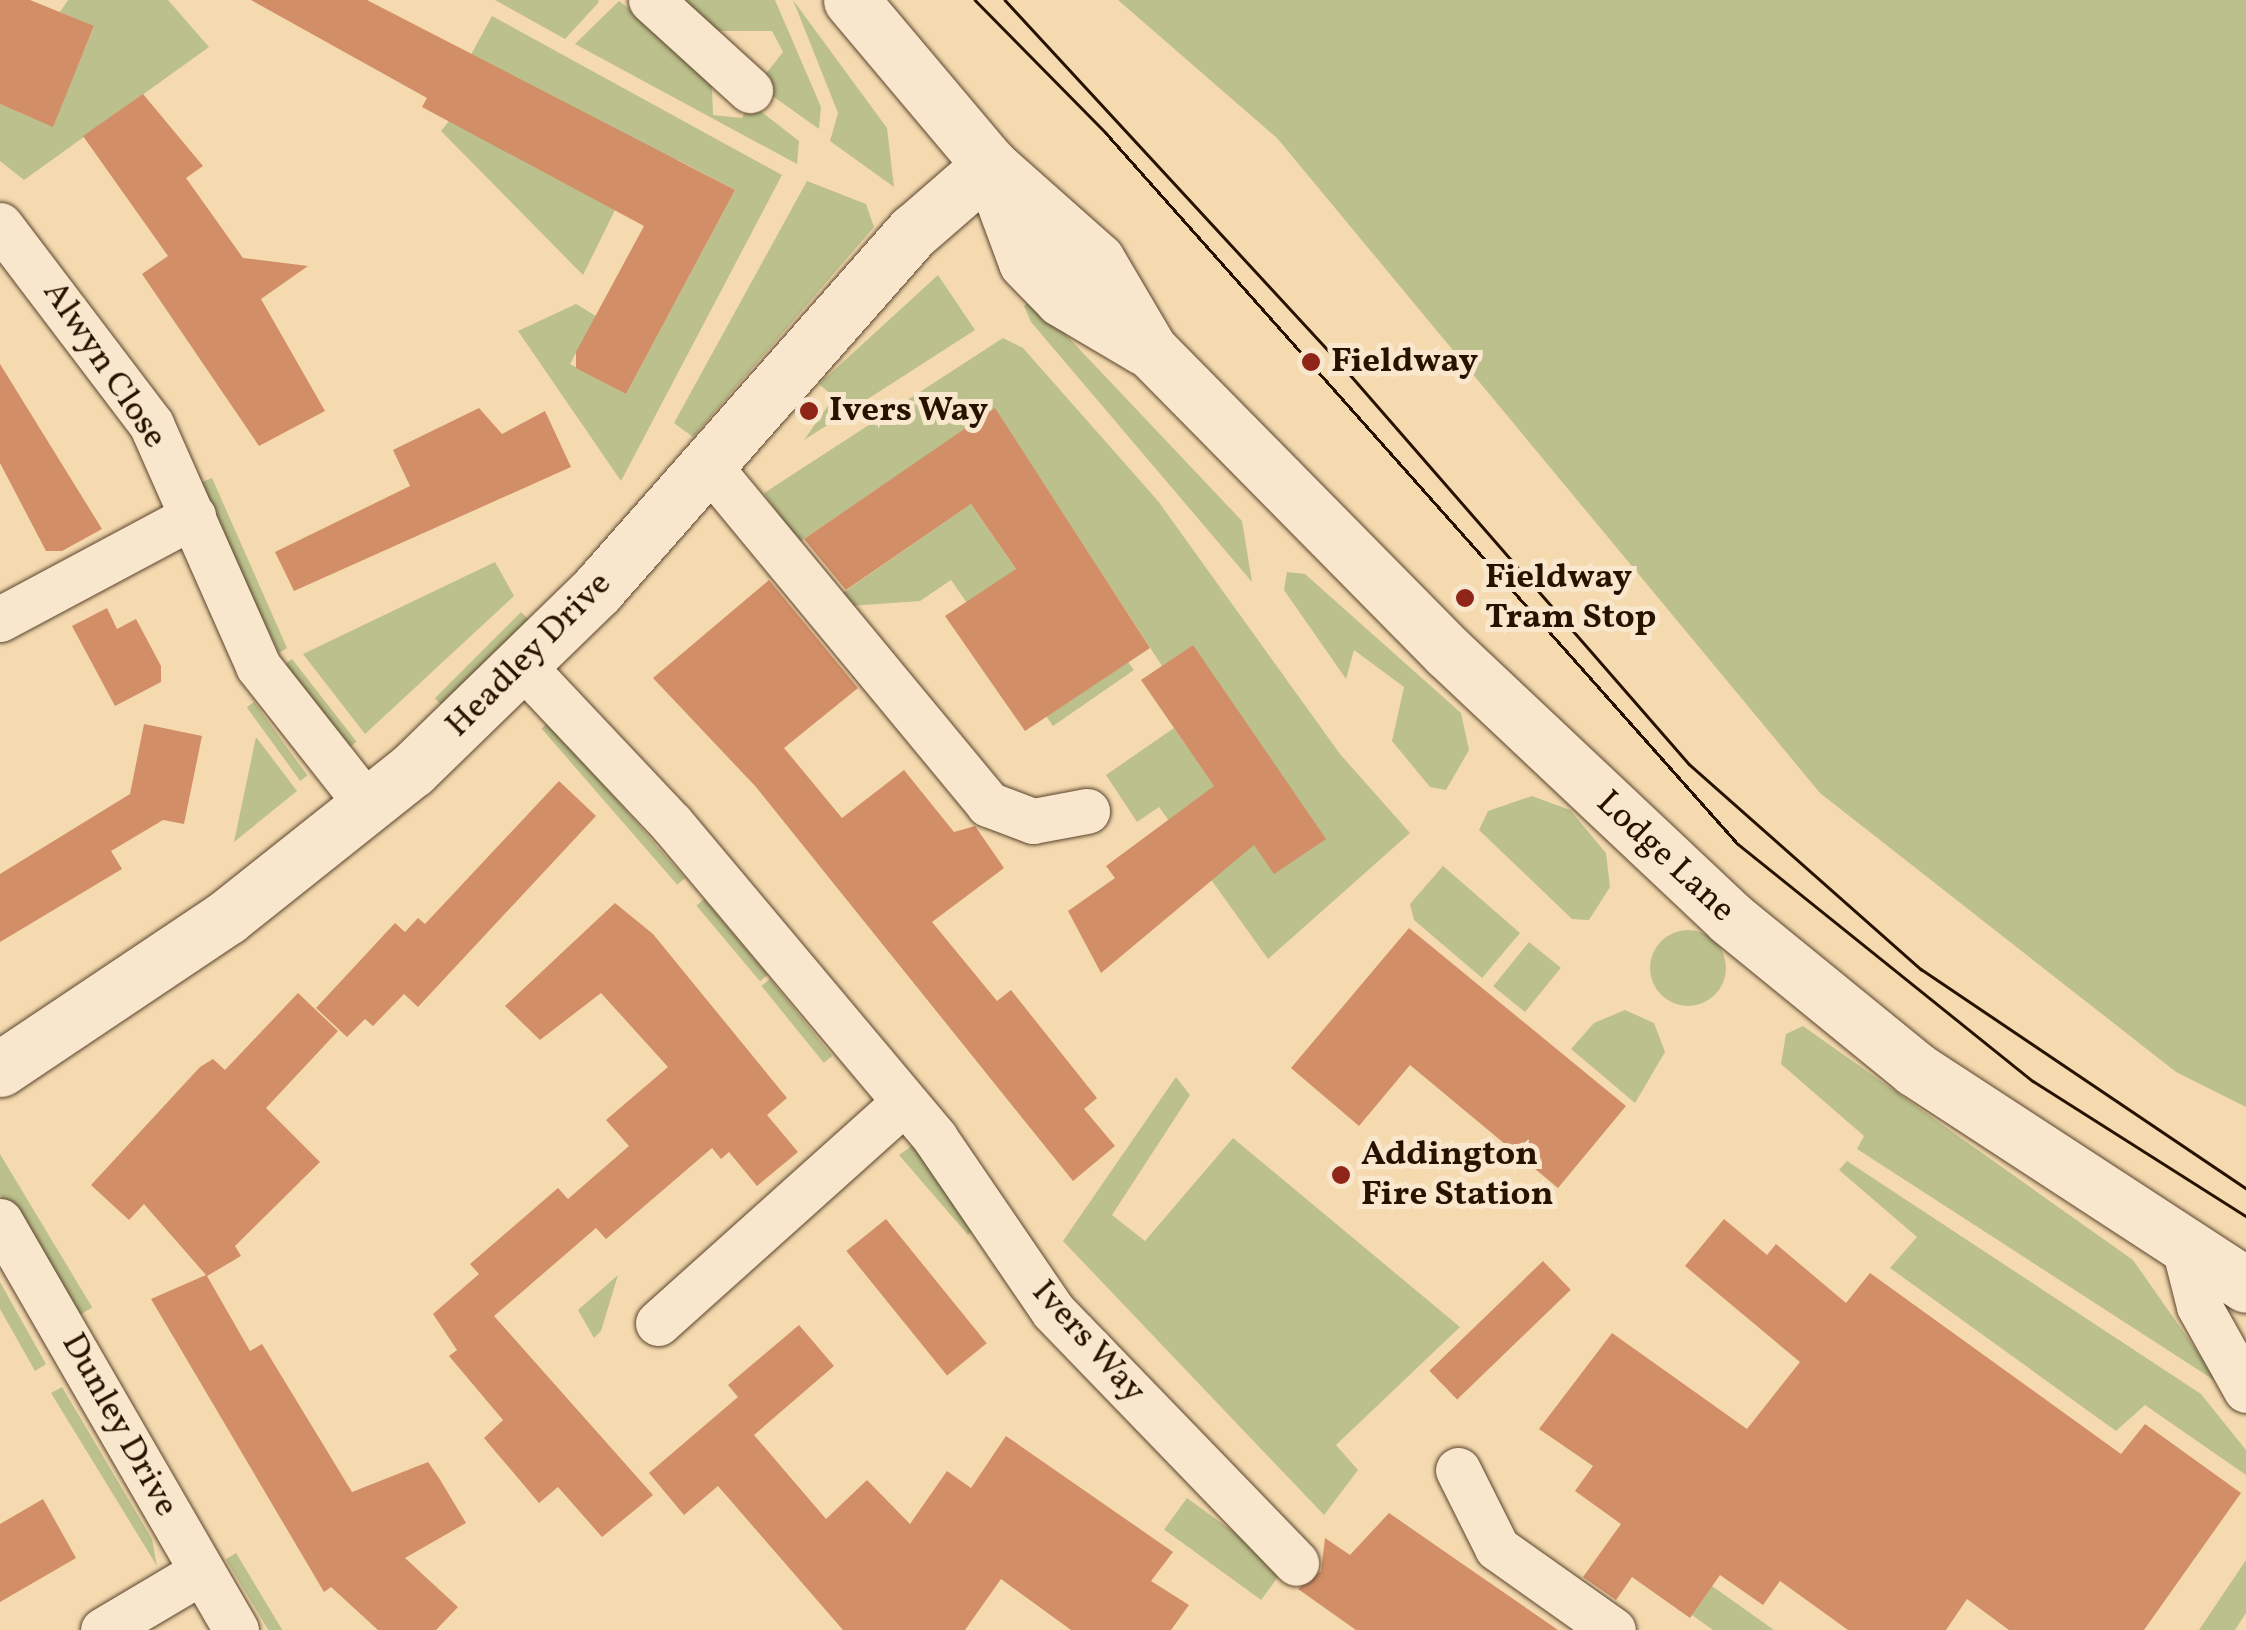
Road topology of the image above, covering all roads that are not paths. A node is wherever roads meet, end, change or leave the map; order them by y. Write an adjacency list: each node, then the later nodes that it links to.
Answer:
1 (651, 0): 3 (street)
2 (851, 0): 4 (street, Lodge Lane)
3 (750, 90)
4 (990, 165): 6 (street, Headley Drive); 15 (street, Lodge Lane)
5 (0, 224): 7 (street, Alwyn Close)
6 (708, 465): 9 (street, Headley Drive); 11 (street)
7 (193, 516): 8 (street); 10 (street, Alwyn Close)
8 (0, 618)
9 (523, 666): 10 (street, Headley Drive); 13 (street, Ivers Way)
10 (369, 807): 12 (street, Headley Drive)
11 (1087, 811)
12 (0, 1069)
13 (902, 1104): 17 (street); 20 (street, Ivers Way)
14 (0, 1221): 21 (street, Dunley Drive)
15 (2184, 1247): 16 (street, Lodge Lane); 18 (street)
16 (2246, 1285)
17 (658, 1323)
18 (2246, 1390)
19 (1458, 1470): 24 (street)
20 (1296, 1563)
21 (202, 1572): 22 (street); 23 (street, Dunley Drive)
22 (103, 1630)
23 (236, 1630)
24 (1613, 1630)

